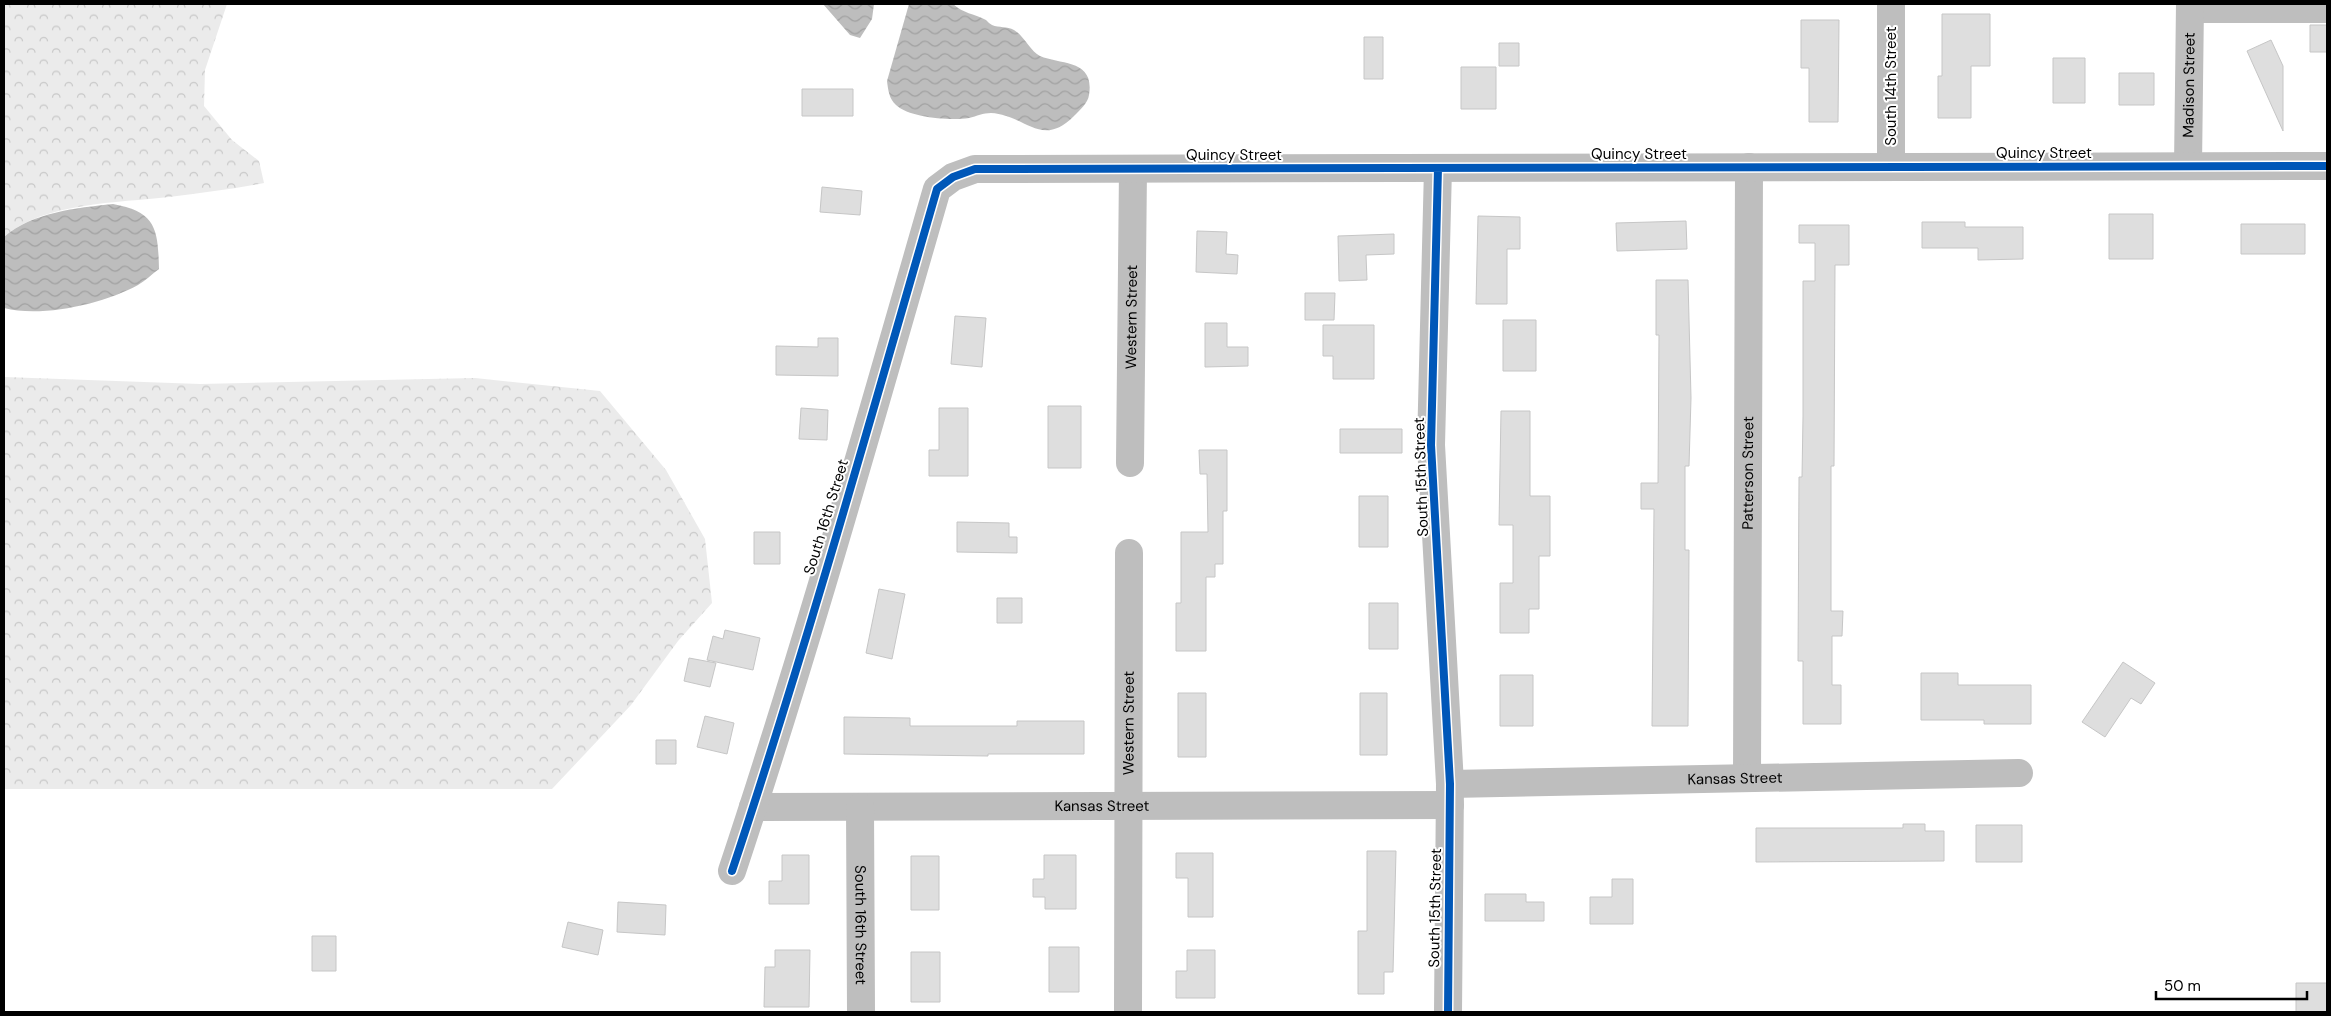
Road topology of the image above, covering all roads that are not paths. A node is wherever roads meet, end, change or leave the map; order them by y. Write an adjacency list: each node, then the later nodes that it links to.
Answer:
1 (1891, 4): 8 (street, South 14th Street)
2 (2190, 7): 3 (street); 4 (street, Madison Street)
3 (2327, 9)
4 (2188, 166): 5 (street, Quincy Street); 8 (street, Quincy Street)
5 (2327, 166)
6 (1438, 168): 7 (street, Quincy Street); 9 (street, Quincy Street); 15 (street, South 15th Street)
7 (1749, 168): 8 (street, Quincy Street); 14 (street, Patterson Street)
8 (1891, 168)
9 (1134, 169): 10 (street, Quincy Street); 11 (street, Western Street)
10 (953, 177): 16 (street, South 16th Street)
11 (1130, 463)
12 (1129, 554): 17 (street, Western Street)
13 (2019, 773): 14 (street, Kansas Street)
14 (1747, 778): 15 (street, Kansas Street)
15 (1450, 794): 17 (street, Kansas Street); 22 (street, South 15th Street)
16 (754, 806): 18 (street, Kansas Street); 19 (street, South 16th Street)
17 (1128, 806): 18 (street, Kansas Street); 21 (street, Western Street)
18 (860, 807): 20 (street, South 16th Street)
19 (732, 872)
20 (861, 1012)
21 (1128, 1012)
22 (1448, 1012)

